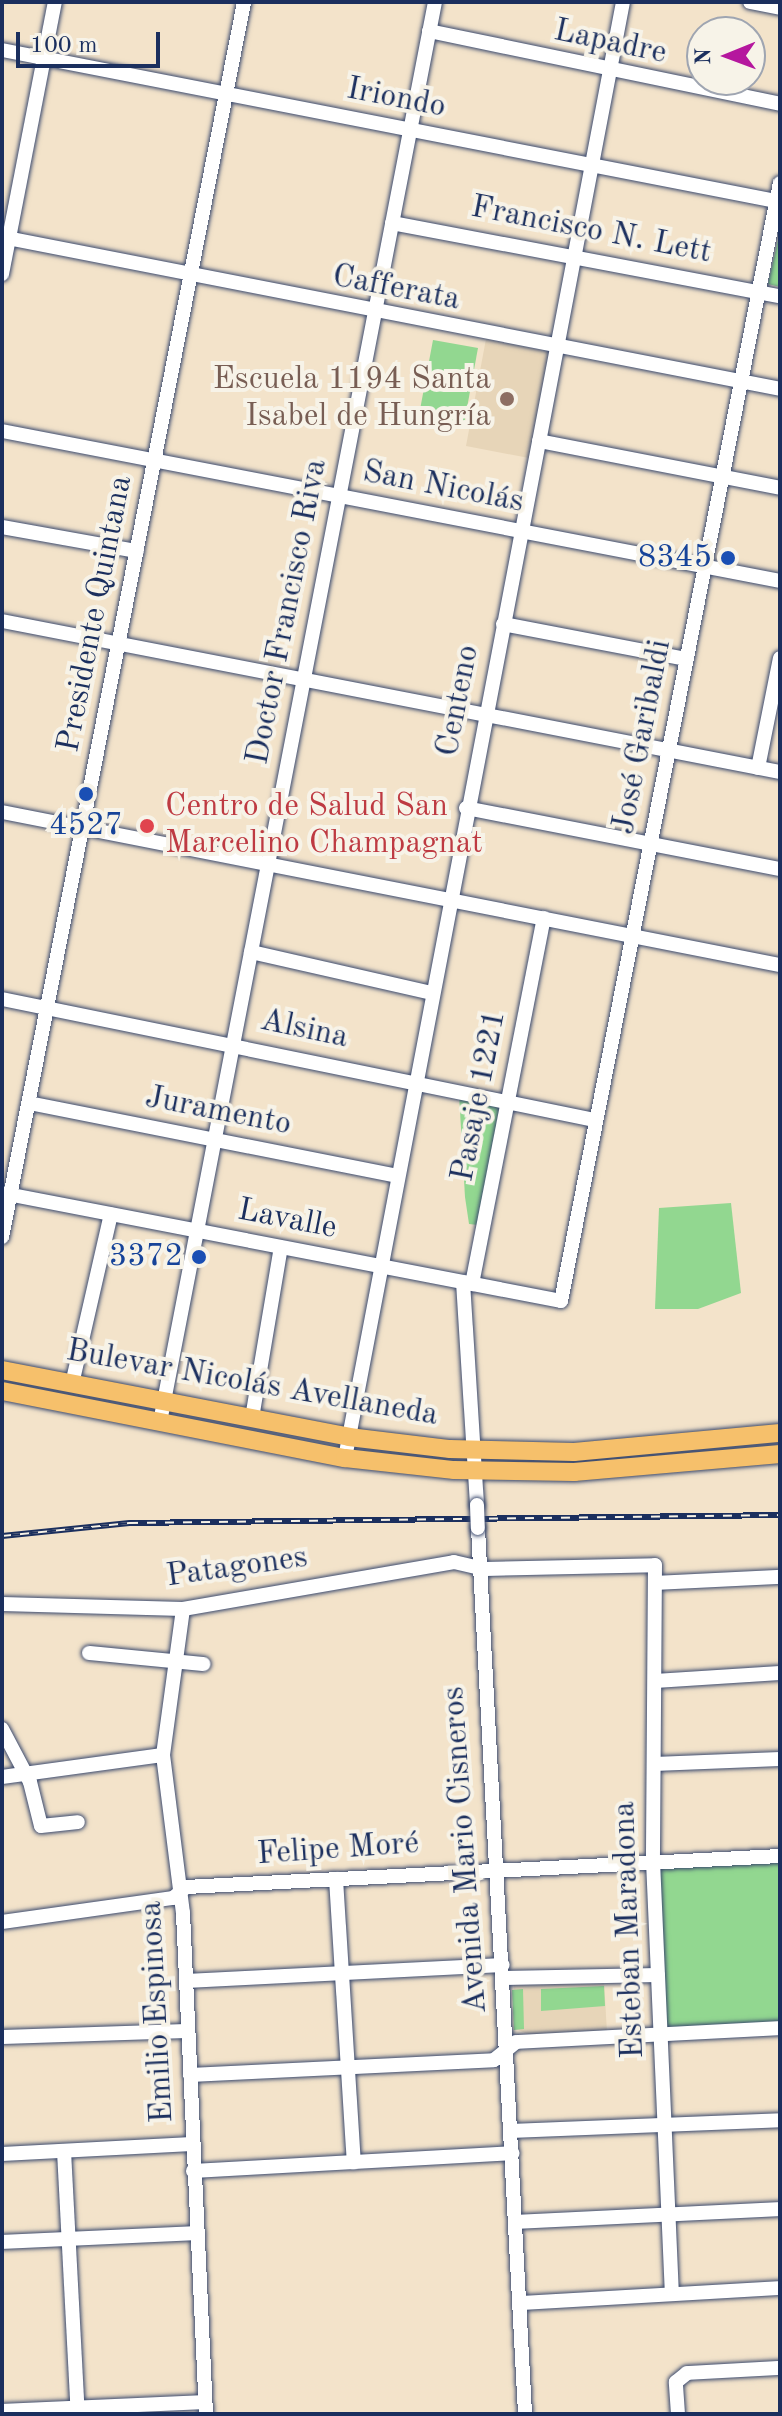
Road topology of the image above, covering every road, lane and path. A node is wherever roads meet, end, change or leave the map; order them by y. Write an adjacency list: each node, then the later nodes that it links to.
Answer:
1 (55, 2): 9 (street)
2 (244, 2): 11 (street, Presidente Quintana)
3 (435, 2): 7 (street, Doctor Francisco Riva)
4 (623, 2): 10 (street, Centeno)
5 (750, 2): 6 (street)
6 (780, 8)
7 (429, 31): 10 (street, Lapadre); 13 (street, Doctor Francisco Riva)
8 (2, 50): 9 (street, Iriondo)
9 (44, 58): 11 (street, Iriondo); 18 (street)
10 (609, 73): 12 (street, Lapadre); 14 (street, Centeno)
11 (226, 94): 13 (street, Iriondo); 21 (street, Presidente Quintana)
12 (780, 104)
13 (410, 130): 14 (street, Iriondo); 17 (street, Doctor Francisco Riva)
14 (591, 165): 16 (street, Iriondo); 19 (street, Centeno)
15 (780, 183): 16 (street, José Garibaldi)
16 (778, 201): 22 (street, José Garibaldi)
17 (392, 223): 19 (street, Francisco N. Lett); 24 (street, Doctor Francisco Riva)
18 (5, 237): 20 (street); 21 (street, Cafferata)
19 (574, 257): 22 (street, Francisco N. Lett); 25 (street, Centeno)
20 (2, 274)
21 (191, 275): 24 (street, Cafferata); 30 (street, Presidente Quintana)
22 (760, 292): 23 (street, Francisco N. Lett); 26 (street, José Garibaldi)
23 (780, 296)
24 (374, 315): 25 (street, Cafferata); 33 (street, Doctor Francisco Riva)
25 (555, 349): 26 (street, Cafferata); 29 (street, Centeno)
26 (742, 382): 27 (street, Cafferata); 31 (street, José Garibaldi)
27 (780, 389)
28 (2, 431): 30 (street, San Nicolás)
29 (539, 441): 31 (street); 35 (street, Centeno)
30 (155, 461): 33 (street, San Nicolás); 36 (street, Presidente Quintana)
31 (723, 477): 32 (street); 37 (street, José Garibaldi)
32 (780, 488)
33 (339, 496): 35 (street, San Nicolás); 44 (street, Doctor Francisco Riva)
34 (2, 527): 36 (street)
35 (521, 532): 37 (street, San Nicolás); 40 (street, Centeno)
36 (137, 551): 41 (street, Presidente Quintana)
37 (705, 567): 38 (street, San Nicolás); 43 (street, José Garibaldi)
38 (780, 581)
39 (2, 621): 41 (street)
40 (503, 624): 43 (street); 45 (street, Centeno)
41 (119, 644): 44 (street); 51 (street, Presidente Quintana)
42 (780, 658): 47 (street)
43 (687, 659): 46 (street, José Garibaldi)
44 (303, 680): 45 (street); 53 (street, Doctor Francisco Riva)
45 (485, 716): 46 (street); 49 (street, Centeno)
46 (668, 752): 47 (street); 52 (street, José Garibaldi)
47 (758, 768): 48 (street)
48 (780, 772)
49 (466, 808): 52 (street); 55 (street, Centeno)
50 (2, 812): 51 (street)
51 (82, 828): 53 (street); 62 (street, Presidente Quintana)
52 (651, 844): 54 (street); 57 (street, José Garibaldi)
53 (268, 864): 55 (street); 58 (street, Doctor Francisco Riva)
54 (780, 869)
55 (449, 900): 56 (street); 60 (street, Centeno)
56 (544, 918): 57 (street); 65 (street, Pasaje 1221)
57 (633, 938): 59 (street); 67 (street, José Garibaldi)
58 (251, 952): 60 (street); 63 (street, Doctor Francisco Riva)
59 (780, 965)
60 (431, 993): 64 (street, Centeno)
61 (2, 999): 62 (street, Alsina)
62 (47, 1008): 63 (street, Alsina); 66 (street, Presidente Quintana)
63 (233, 1044): 64 (street, Alsina); 68 (street, Doctor Francisco Riva)
64 (413, 1082): 65 (street, Alsina); 69 (street, Centeno)
65 (507, 1100): 67 (street, Alsina); 76 (street, Pasaje 1221)
66 (29, 1103): 68 (street, Juramento); 70 (street, Presidente Quintana)
67 (594, 1120): 77 (street, José Garibaldi)
68 (214, 1141): 69 (street, Juramento); 72 (street, Doctor Francisco Riva)
69 (396, 1176): 75 (street, Centeno)
70 (6, 1194): 71 (street, Lavalle); 73 (street, Presidente Quintana)
71 (111, 1214): 72 (street, Lavalle); 79 (street)
72 (197, 1231): 74 (street, Lavalle); 81 (street, Doctor Francisco Riva)
73 (2, 1237)
74 (281, 1247): 75 (street, Lavalle); 82 (street)
75 (378, 1266): 76 (street, Lavalle); 85 (street, Centeno)
76 (467, 1283): 77 (street, Lavalle); 86 (street, Avenida Mario Cisneros)
77 (561, 1301)
78 (2, 1370): 79 (main road, Bulevar Nicolás Avellaneda)
79 (72, 1384): 81 (main road, Bulevar Nicolás Avellaneda)
80 (2, 1391): 83 (main road, Bulevar Nicolás Avellaneda)
81 (164, 1401): 82 (main road, Bulevar Nicolás Avellaneda); 83 (street, Doctor Francisco Riva)
82 (252, 1418): 85 (main road, Bulevar Nicolás Avellaneda)
83 (160, 1422): 88 (main road, Bulevar Nicolás Avellaneda)
84 (780, 1433): 86 (main road, Bulevar Nicolás Avellaneda)
85 (349, 1437): 86 (main road, Bulevar Nicolás Avellaneda); 88 (street, Centeno)
86 (473, 1450): 89 (street, Avenida Mario Cisneros)
87 (780, 1454): 89 (main road, Bulevar Nicolás Avellaneda)
88 (345, 1458): 89 (main road, Bulevar Nicolás Avellaneda)
89 (474, 1471): 91 (street, Avenida Mario Cisneros, bridge)
90 (655, 1565): 91 (street, Patagones); 93 (street, Esteban Maradona)
91 (477, 1568): 95 (street, Patagones); 110 (street, Avenida Mario Cisneros)
92 (780, 1577): 93 (street)
93 (656, 1583): 100 (street, Esteban Maradona)
94 (2, 1604): 95 (street, Patagones)
95 (183, 1609): 97 (street, Emilio Espinosa)
96 (89, 1653): 97 (street)
97 (175, 1659): 98 (street); 102 (street, Emilio Espinosa)
98 (203, 1664)
99 (780, 1673): 100 (street)
100 (655, 1681): 104 (street, Esteban Maradona)
101 (2, 1729): 105 (street)
102 (163, 1755): 105 (street); 112 (street, Emilio Espinosa)
103 (780, 1759): 104 (street)
104 (654, 1764): 109 (street, Esteban Maradona)
105 (20, 1774): 106 (street); 107 (street)
106 (2, 1777)
107 (78, 1822)
108 (780, 1856): 109 (street, Felipe Moré)
109 (653, 1861): 110 (street, Felipe Moré); 116 (street, Esteban Maradona)
110 (497, 1867): 111 (street, Felipe Moré); 114 (street, Avenida Mario Cisneros)
111 (336, 1879): 112 (street, Felipe Moré); 115 (street)
112 (181, 1894): 113 (street, Felipe Moré); 117 (street, Emilio Espinosa)
113 (2, 1922)
114 (503, 1971): 115 (street); 116 (street); 122 (street, Avenida Mario Cisneros)
115 (342, 1973): 117 (street); 123 (street)
116 (658, 1975): 120 (street, Esteban Maradona)
117 (186, 1981): 119 (street, Emilio Espinosa)
118 (780, 2028): 120 (street)
119 (187, 2031): 121 (street); 124 (street, Emilio Espinosa)
120 (661, 2034): 122 (street); 126 (street, Esteban Maradona)
121 (2, 2037)
122 (507, 2049): 123 (street); 127 (street, Avenida Mario Cisneros)
123 (348, 2067): 124 (street); 132 (street)
124 (190, 2075): 128 (street, Emilio Espinosa)
125 (780, 2120): 126 (street)
126 (665, 2125): 127 (street); 135 (street, Esteban Maradona)
127 (511, 2131): 130 (street, Avenida Mario Cisneros)
128 (192, 2144): 129 (street); 133 (street, Emilio Espinosa)
129 (64, 2151): 131 (street); 138 (street)
130 (512, 2153): 132 (street); 136 (street, Avenida Mario Cisneros)
131 (2, 2154)
132 (354, 2162): 133 (street)
133 (193, 2171): 137 (street, Emilio Espinosa)
134 (780, 2209): 135 (street)
135 (669, 2215): 136 (street); 141 (street, Esteban Maradona)
136 (516, 2222): 142 (street, Avenida Mario Cisneros)
137 (197, 2233): 138 (street); 144 (street, Emilio Espinosa)
138 (69, 2239): 139 (street); 146 (street)
139 (2, 2242)
140 (780, 2288): 141 (street)
141 (672, 2294): 142 (street)
142 (520, 2303): 147 (street, Avenida Mario Cisneros)
143 (780, 2368): 148 (street)
144 (206, 2408): 146 (street)
145 (2, 2411): 146 (street)
146 (78, 2411)
147 (525, 2414)
148 (678, 2414)

